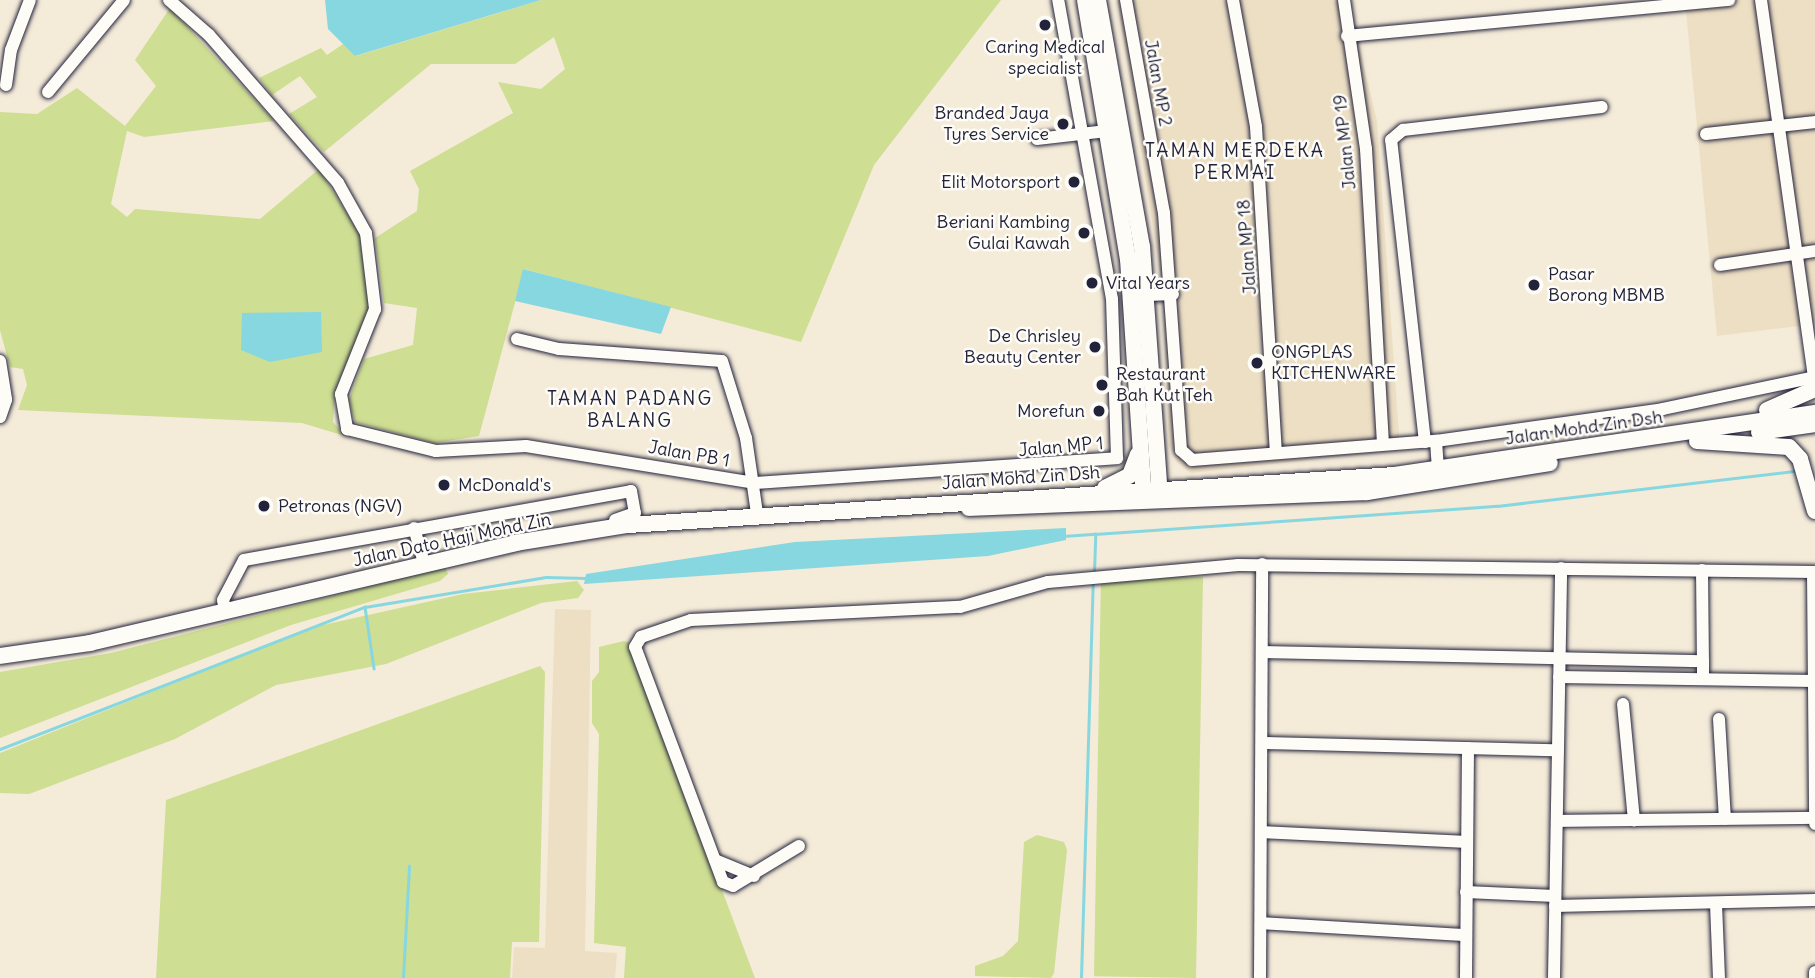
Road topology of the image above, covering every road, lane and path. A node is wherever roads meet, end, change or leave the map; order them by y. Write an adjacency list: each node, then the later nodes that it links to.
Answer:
1 (30, 0): 13 (street)
2 (124, 0): 14 (street)
3 (169, 0): 40 (street, Jalan PB 1)
4 (1058, 0): 19 (street, Jalan MP 1)
5 (1086, 0): 18 (main road)
6 (1098, 0): 26 (main road)
7 (1126, 0): 25 (street, Jalan MP 2)
8 (1233, 0): 38 (street, Jalan MP 18)
9 (1344, 0): 12 (street, Jalan MP 19)
10 (1729, 0): 12 (street)
11 (1760, 0): 17 (street)
12 (1347, 36): 36 (street, Jalan MP 19)
13 (6, 85)
14 (48, 92)
15 (1602, 107): 35 (street)
16 (1815, 122): 17 (street)
17 (1777, 128): 20 (street); 23 (street)
18 (1107, 131): 19 (street); 37 (main road)
19 (1083, 134): 21 (street); 40 (street, Jalan MP 1)
20 (1706, 134)
21 (1037, 139)
22 (1815, 251): 23 (street)
23 (1796, 254): 24 (street); 29 (street)
24 (1720, 265)
25 (1173, 294): 26 (street); 38 (street, Jalan MP 2)
26 (1148, 295): 34 (main road)
27 (517, 339): 40 (street)
28 (0, 361): 31 (street)
29 (1815, 381): 33 (main road); 35 (street)
30 (1815, 413): 33 (main road, Jalan Mohd Zin Dsh)
31 (0, 417)
32 (1815, 424): 33 (main road, Jalan Mohd Zin Dsh)
33 (1692, 436): 39 (main road, Jalan Mohd Zin Dsh); 43 (main road, Jalan Mohd Zin Dsh); 45 (main road)
34 (1155, 438): 41 (main road); 43 (main road)
35 (1430, 441): 36 (street); 39 (street)
36 (1382, 442): 38 (street)
37 (1139, 446): 42 (main road); 43 (main road)
38 (1276, 451)
39 (1438, 469): 41 (main road, Jalan Mohd Zin Dsh)
40 (754, 482): 46 (street)
41 (1197, 487): 43 (main road, Jalan Mohd Zin Dsh)
42 (1093, 493): 43 (main road, Jalan Mohd Zin Dsh); 44 (main road, Jalan Mohd Zin Dsh)
43 (1152, 496): 44 (main road, Jalan Mohd Zin Dsh)
44 (918, 505): 46 (main road, Jalan Dato Haji Mohd Zin)
45 (1815, 511)
46 (757, 513): 48 (main road, Jalan Dato Haji Mohd Zin)
47 (414, 528): 48 (street); 49 (street); 54 (street)
48 (562, 536): 49 (main road, Jalan Dato Haji Mohd Zin)
49 (424, 564): 54 (main road, Jalan Dato Haji Mohd Zin)
50 (1262, 565): 51 (street); 55 (street); 75 (street)
51 (1561, 568): 52 (street); 57 (street)
52 (1702, 570): 53 (street); 58 (street)
53 (1814, 572): 61 (street)
54 (225, 611): 56 (main road, Jalan Dato Haji Mohd Zin)
55 (1262, 652): 57 (street); 64 (street)
56 (0, 656)
57 (1560, 658): 58 (street); 59 (street)
58 (1703, 661): 60 (street)
59 (1559, 677): 60 (street); 66 (street)
60 (1703, 680): 61 (street)
61 (1814, 681): 67 (street)
62 (1623, 704): 69 (street)
63 (1720, 719): 68 (street)
64 (1262, 743): 65 (street); 72 (street)
65 (1468, 748): 66 (street); 73 (street)
66 (1558, 750): 70 (street)
67 (1815, 818): 68 (street); 71 (street)
68 (1725, 819): 69 (street)
69 (1634, 820): 70 (street)
70 (1557, 821): 79 (street)
71 (1815, 824)
72 (1261, 832): 73 (street); 81 (street)
73 (1467, 842): 77 (street)
74 (799, 846): 76 (street)
75 (715, 860): 76 (street); 76 (street)
76 (754, 876)
77 (1466, 892): 79 (street); 82 (street)
78 (1815, 900): 80 (street)
79 (1555, 901): 80 (street); 86 (street)
80 (1716, 904): 87 (street)
81 (1261, 923): 82 (street); 84 (street)
82 (1466, 935): 85 (street)
83 (1815, 972): 88 (street)
84 (1261, 978)
85 (1466, 978)
86 (1554, 978)
87 (1719, 978)
88 (1815, 978)

